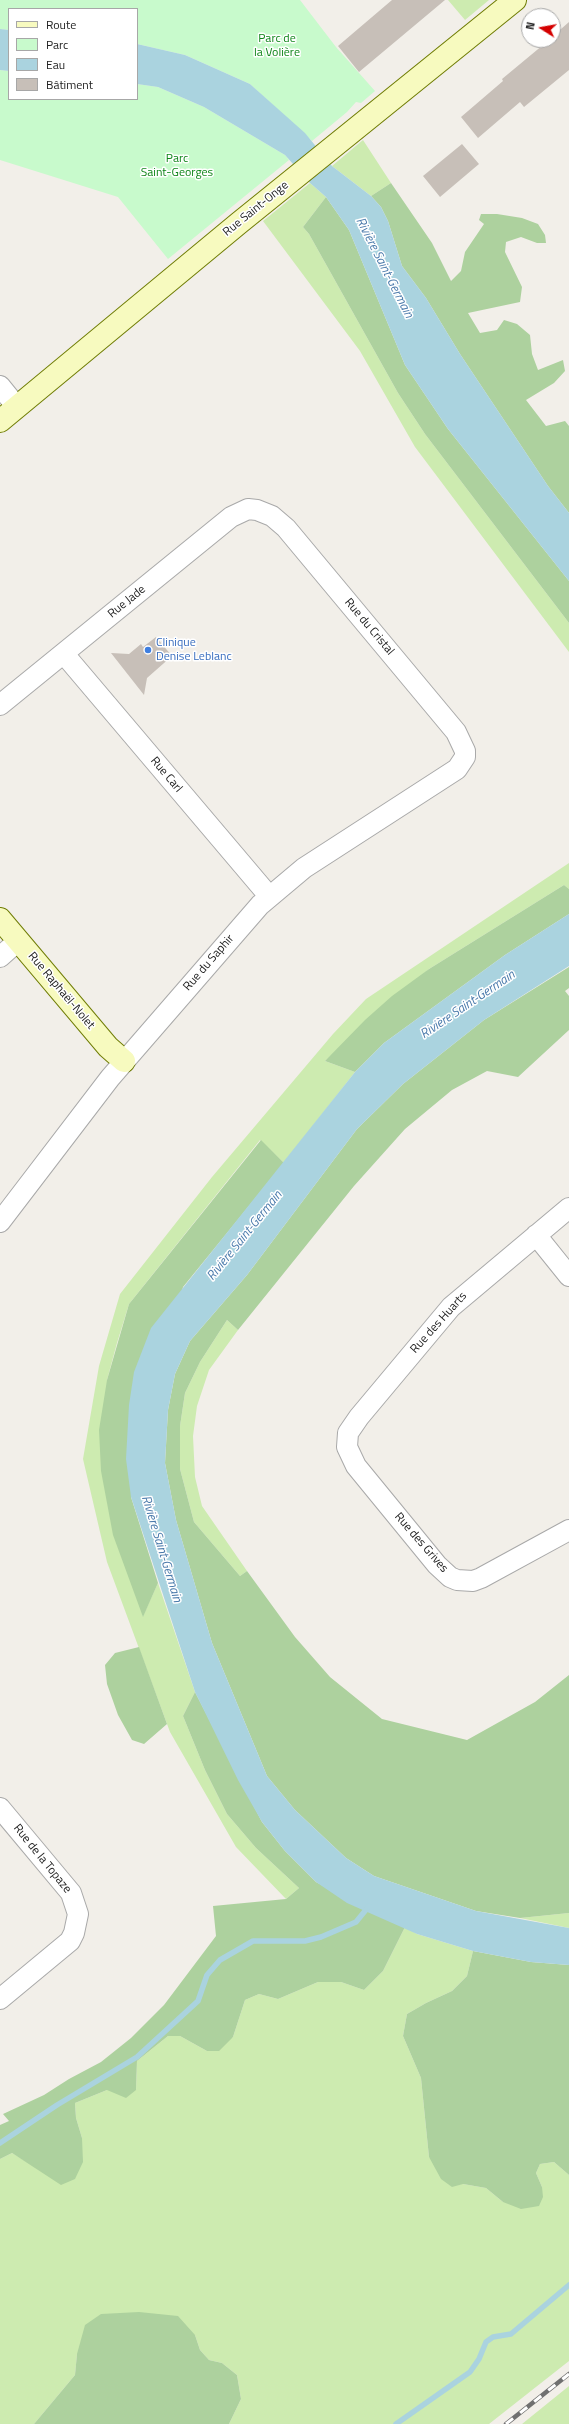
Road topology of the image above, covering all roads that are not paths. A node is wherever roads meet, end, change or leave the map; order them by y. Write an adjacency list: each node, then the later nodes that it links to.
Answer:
1 (515, 0): 3 (street, Rue Saint-Onge)
2 (0, 386): 3 (street)
3 (17, 407): 4 (street, Rue Saint-Onge)
4 (0, 421)
5 (257, 510): 6 (street, Rue Jade); 8 (street, Rue du Cristal)
6 (64, 654): 7 (street, Rue Jade); 9 (street, Rue Carl)
7 (0, 705)
8 (465, 756): 9 (street, Rue du Saphir)
9 (269, 896): 13 (street, Rue du Saphir)
10 (0, 919): 11 (street, Rue Raphaël-Nolet)
11 (18, 941): 12 (street); 13 (street, Rue Raphaël-Nolet)
12 (0, 957)
13 (124, 1061): 15 (street, Rue du Saphir)
14 (569, 1208): 16 (street, Rue des Huarts)
15 (0, 1222)
16 (536, 1235): 17 (street); 18 (street, Rue des Huarts)
17 (569, 1276)
18 (347, 1440): 19 (street, Rue des Grives)
19 (569, 1530)
20 (0, 1808): 21 (street, Rue de la Topaze)
21 (0, 1999)

